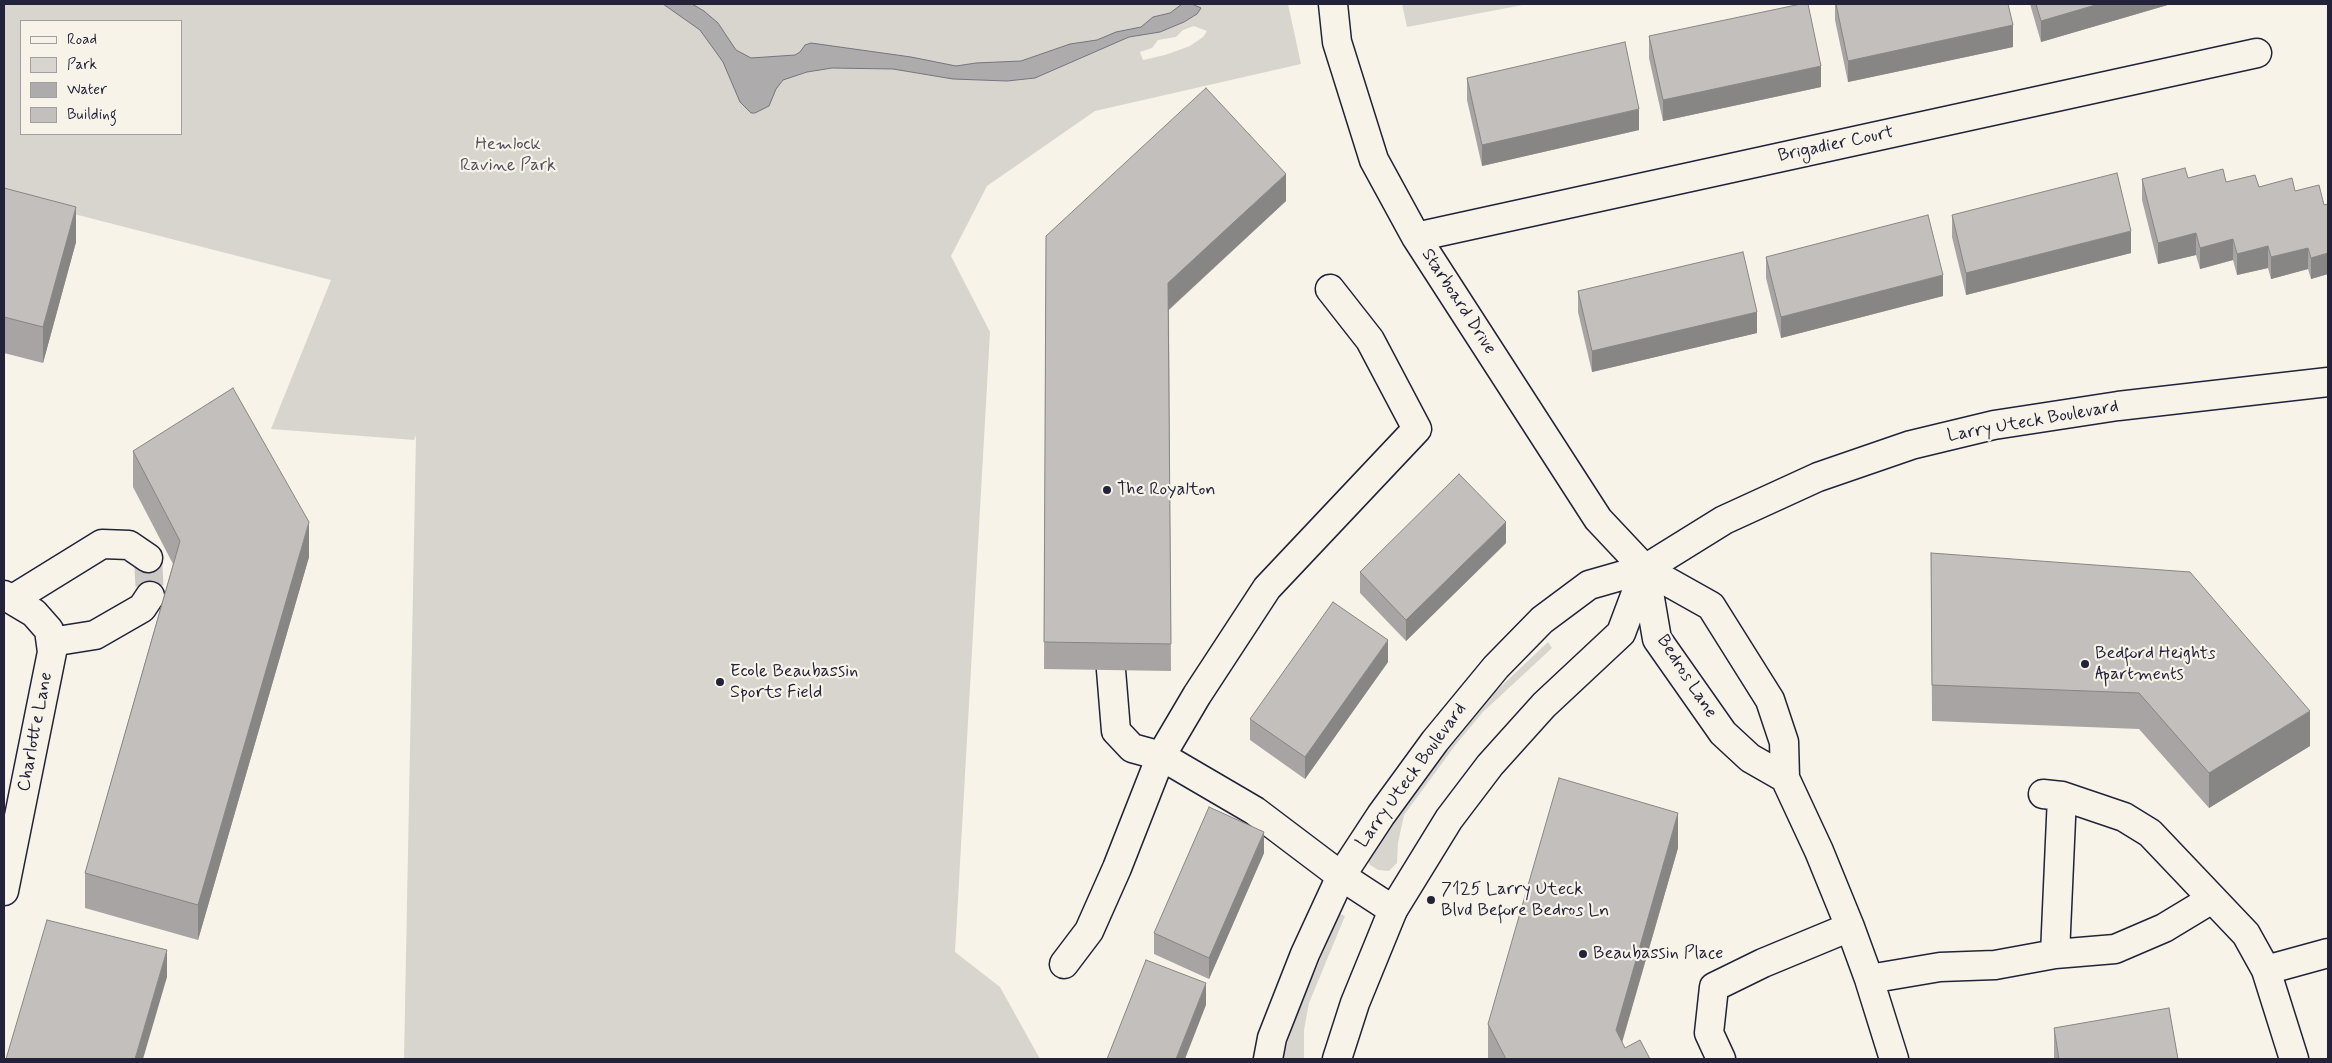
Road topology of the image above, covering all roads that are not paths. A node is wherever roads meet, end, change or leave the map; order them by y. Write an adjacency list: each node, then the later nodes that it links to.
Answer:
1 (1333, 4): 3 (street, Starboard Drive)
2 (2256, 53): 3 (street, Brigadier Court)
3 (1416, 237): 7 (street, Starboard Drive)
4 (1330, 289): 12 (street)
5 (2328, 382): 7 (street, Larry Uteck Boulevard)
6 (148, 558): 9 (street)
7 (1645, 570): 13 (street, Bedros Lane); 13 (street); 14 (street, Larry Uteck Boulevard); 17 (street)
8 (150, 596): 10 (street)
9 (8, 597): 10 (street, Charlotte Lane)
10 (50, 642): 15 (street, Charlotte Lane)
11 (1111, 670): 12 (street)
12 (1161, 756): 14 (street); 21 (street)
13 (1785, 778): 18 (street)
14 (1341, 876): 17 (street); 24 (street, Larry Uteck Boulevard)
15 (4, 891)
16 (2212, 899): 20 (street); 20 (street); 22 (street)
17 (1393, 910): 25 (street)
18 (1850, 927): 23 (street); 26 (street)
19 (2328, 953): 22 (street)
20 (2054, 954): 23 (street)
21 (1064, 964)
22 (2266, 970): 28 (street)
23 (1869, 979): 27 (street)
24 (1268, 1059)
25 (1337, 1059)
26 (1721, 1059)
27 (1894, 1059)
28 (2294, 1059)

